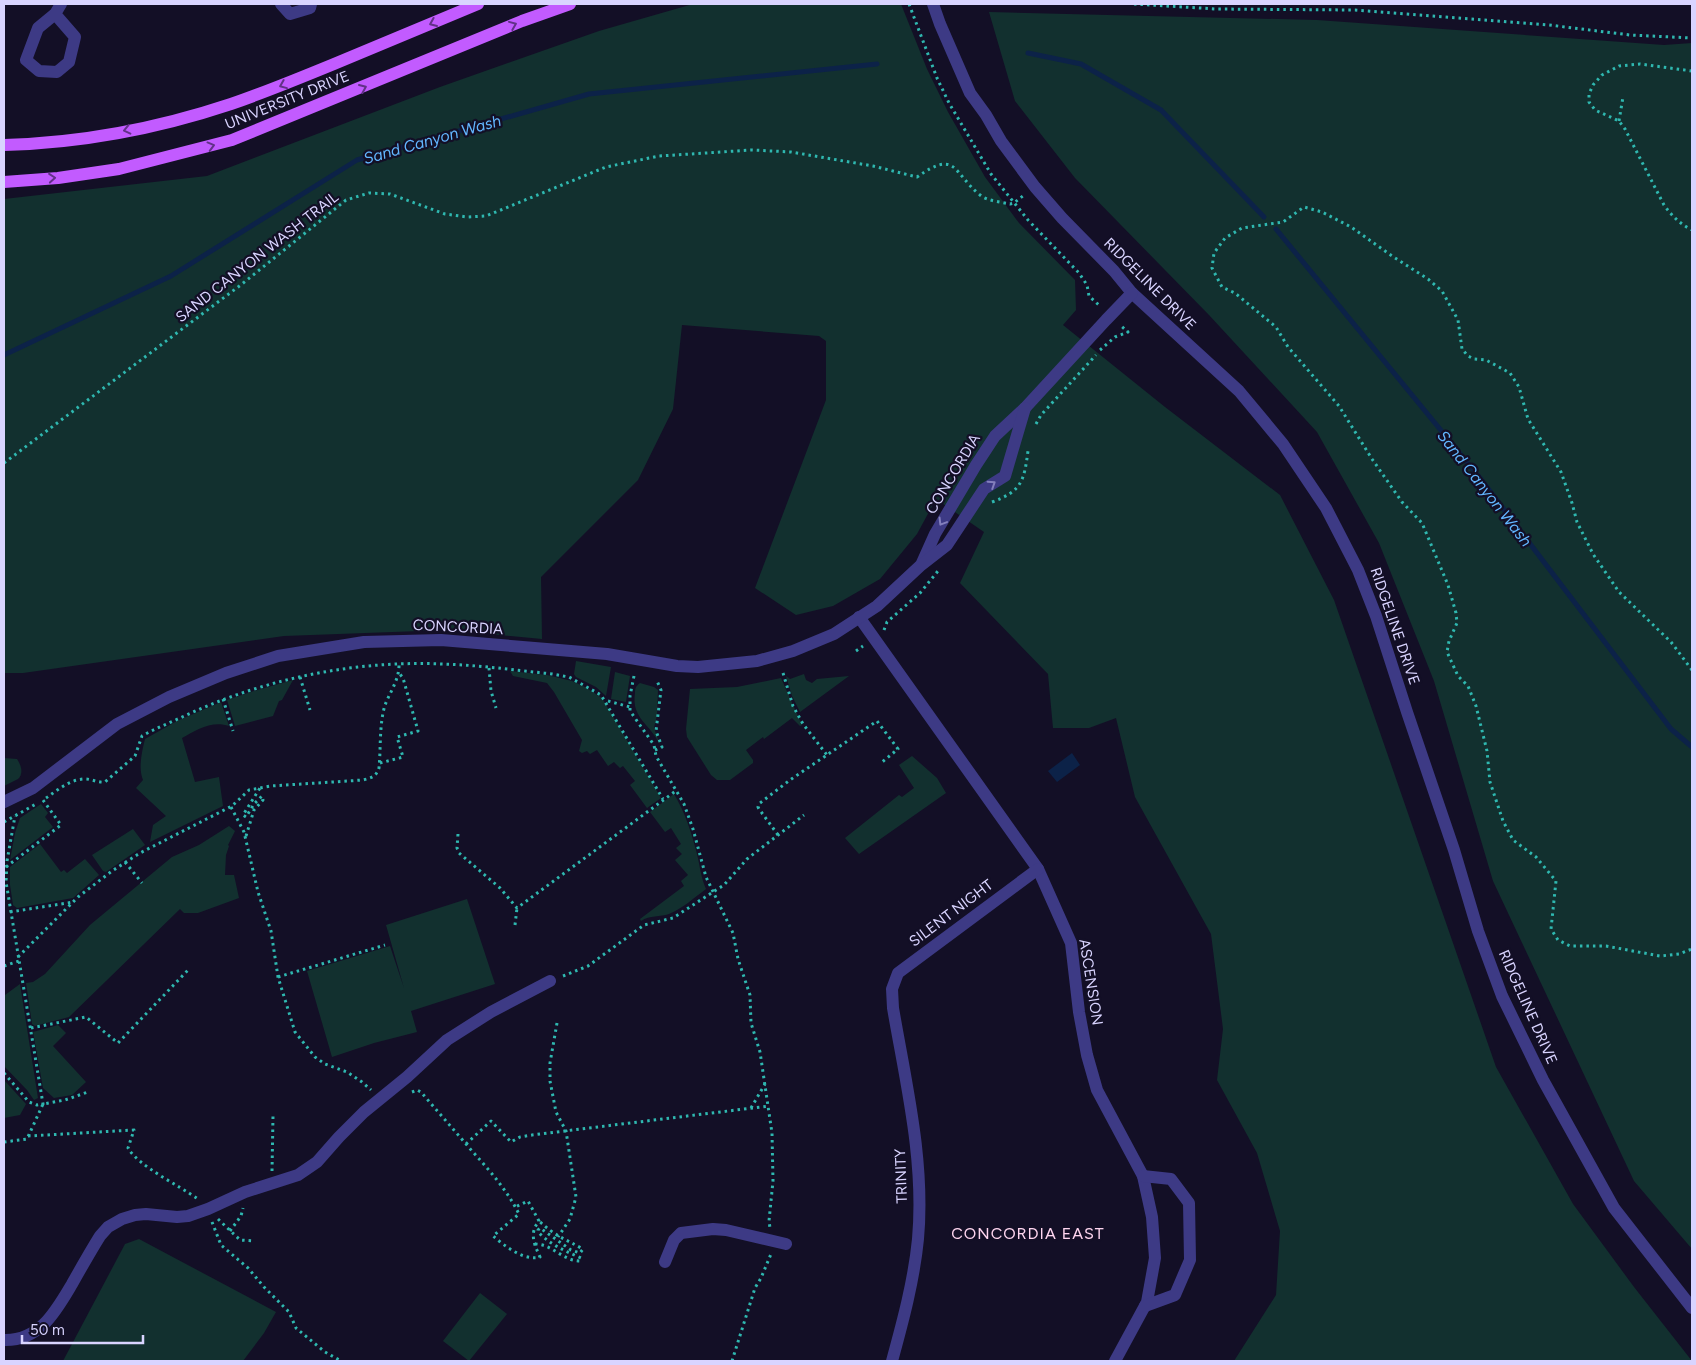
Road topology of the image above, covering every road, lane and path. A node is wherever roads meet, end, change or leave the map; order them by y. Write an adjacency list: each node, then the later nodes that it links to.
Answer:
1 (281, 4): 2 (street)
2 (311, 4)
3 (478, 4): 13 (main road, UNIVERSITY DRIVE, one-way to 13)
4 (570, 4): 14 (main road, UNIVERSITY DRIVE, one-way to 4)
5 (909, 4): 16 (path)
6 (933, 4): 15 (street, RIDGELINE DRIVE)
7 (1134, 4): 9 (path)
8 (58, 9): 8 (street)
9 (1692, 38)
10 (1692, 71): 12 (path)
11 (1623, 97): 12 (path)
12 (1619, 121): 17 (path)
13 (4, 145)
14 (4, 182)
15 (1035, 187): 16 (path); 18 (street, RIDGELINE DRIVE)
16 (1014, 203): 19 (path); 21 (path, SAND CANYON WASH TRAIL)
17 (1692, 230)
18 (1132, 293): 20 (street, CONCORDIA); 102 (street, RIDGELINE DRIVE)
19 (1089, 296)
20 (1025, 408): 22 (street, CONCORDIA, one-way to 22); 22 (street, CONCORDIA, one-way to 20)
21 (4, 463)
22 (920, 566): 23 (street, CONCORDIA)
23 (859, 617): 46 (street, CONCORDIA); 58 (street, ASCENSION)
24 (399, 665): 25 (path); 27 (path); 30 (path)
25 (489, 668): 35 (path); 45 (path)
26 (1692, 670): 66 (path)
27 (399, 673): 40 (path); 40 (path)
28 (783, 673): 39 (path)
29 (634, 676): 34 (path)
30 (300, 677): 32 (path); 36 (path)
31 (657, 681): 38 (path)
32 (223, 699): 37 (path); 44 (path)
33 (608, 701): 34 (path)
34 (630, 707): 38 (path)
35 (496, 708)
36 (310, 710)
37 (233, 730)
38 (655, 750): 43 (path)
39 (826, 755): 41 (path); 54 (path)
40 (380, 763): 42 (path)
41 (881, 763)
42 (260, 787): 47 (path); 49 (path)
43 (677, 790): 45 (path); 60 (path)
44 (43, 800): 50 (path); 57 (path)
45 (663, 800): 62 (path)
46 (4, 802)
47 (231, 807): 52 (path); 56 (path)
48 (804, 814): 54 (path)
49 (243, 815): 52 (path); 55 (path)
50 (15, 816): 51 (path); 57 (path)
51 (4, 822)
52 (239, 822): 55 (path)
53 (458, 834): 62 (path)
54 (778, 835): 60 (path)
55 (246, 837): 67 (path)
56 (125, 862): 59 (path); 61 (path)
57 (5, 869): 63 (path)
58 (1038, 869): 73 (street, SILENT NIGHT); 87 (street, ASCENSION)
59 (142, 884)
60 (713, 892): 72 (path); 77 (path)
61 (74, 902): 63 (path); 68 (path)
62 (517, 908): 64 (path)
63 (10, 912): 68 (path)
64 (515, 925)
65 (385, 945): 71 (path)
66 (1692, 949)
67 (275, 958)
68 (18, 959): 69 (path); 75 (path)
69 (4, 966)
70 (189, 969): 75 (path)
71 (278, 977)
72 (550, 981): 88 (street)
73 (892, 989): 106 (street, TRINITY)
74 (558, 1023): 83 (path)
75 (31, 1028): 79 (path)
76 (4, 1073): 79 (path)
77 (766, 1084): 80 (path); 81 (path)
78 (88, 1092): 79 (path)
79 (43, 1104): 84 (path)
80 (769, 1106): 81 (path); 97 (path)
81 (751, 1108): 83 (path)
82 (273, 1116): 88 (path)
83 (566, 1131): 86 (path); 95 (path)
84 (28, 1136): 85 (path); 91 (path)
85 (4, 1142)
86 (466, 1144)
87 (1143, 1176): 101 (street, ASCENSION); 101 (street)
88 (271, 1184): 89 (street)
89 (237, 1196): 91 (street); 94 (path)
90 (516, 1207): 93 (path)
91 (208, 1209): 94 (path); 103 (street); 104 (path)
92 (519, 1214): 98 (path)
93 (539, 1220): 95 (path); 98 (path)
94 (230, 1231): 96 (path)
95 (558, 1237): 98 (path)
96 (254, 1241)
97 (772, 1241): 99 (street); 100 (street); 105 (path)
98 (535, 1244)
99 (786, 1244)
100 (665, 1262)
101 (1144, 1306): 107 (street, ASCENSION)
102 (1692, 1308)
103 (4, 1340)
104 (340, 1361)
105 (732, 1361)
106 (892, 1361)
107 (1115, 1361)

